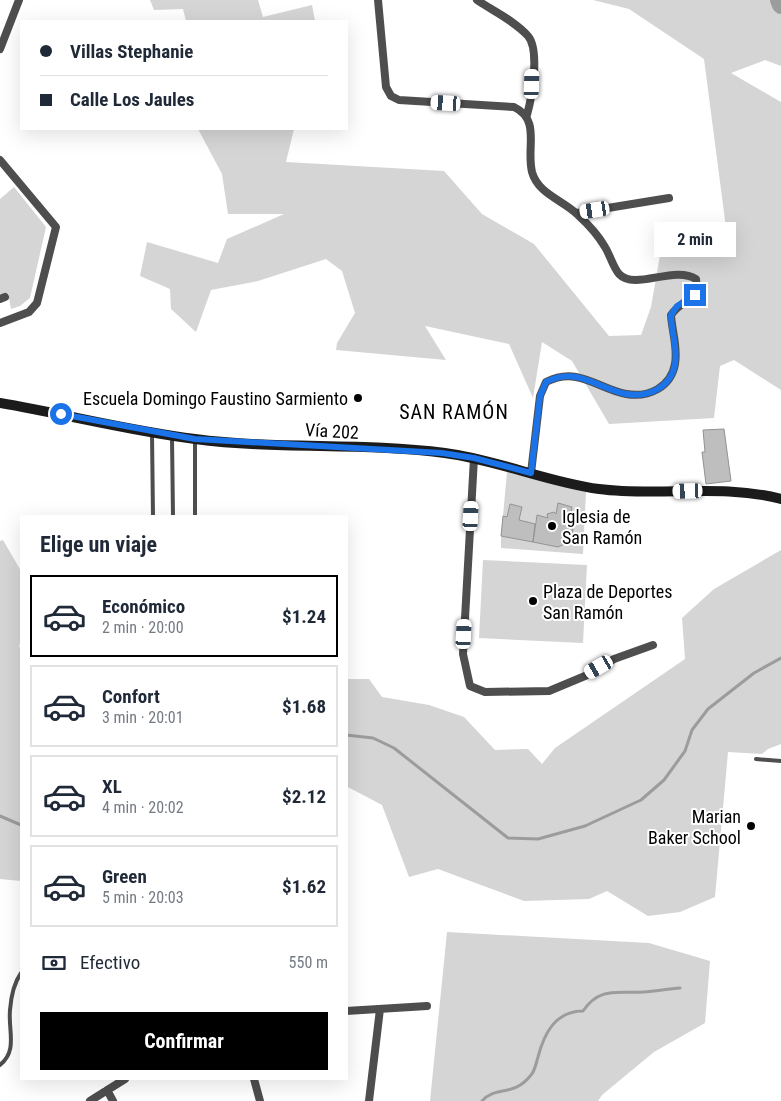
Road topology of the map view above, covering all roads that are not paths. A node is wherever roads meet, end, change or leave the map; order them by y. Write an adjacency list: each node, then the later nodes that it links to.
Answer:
1 (19, 0): 4 (street)
2 (378, 0): 5 (street)
3 (477, 0): 5 (street)
4 (0, 50)
5 (527, 115): 8 (street)
6 (0, 160): 9 (street)
7 (669, 198): 8 (street)
8 (577, 213): 15 (street)
9 (0, 323)
10 (0, 403): 11 (main road, Vía 202)
11 (152, 432): 12 (main road, Vía 202); 17 (lane)
12 (172, 435): 13 (main road, Vía 202); 18 (lane)
13 (195, 439): 14 (main road, Vía 202); 19 (lane)
14 (474, 458): 15 (main road, Vía 202); 20 (street)
15 (531, 473): 16 (main road, Vía 202)
16 (781, 499)
17 (153, 515)
18 (173, 515)
19 (195, 515)
20 (653, 644)
21 (756, 759): 22 (lane)
22 (781, 761)
23 (20, 975): 27 (lane)
24 (427, 1006): 25 (street)
25 (380, 1009): 26 (street); 34 (street)
26 (348, 1011)
27 (0, 1065)
28 (123, 1080): 30 (street)
29 (254, 1080): 33 (street)
30 (107, 1090): 31 (street); 32 (street)
31 (90, 1101)
32 (113, 1101)
33 (260, 1101)
34 (369, 1101)

